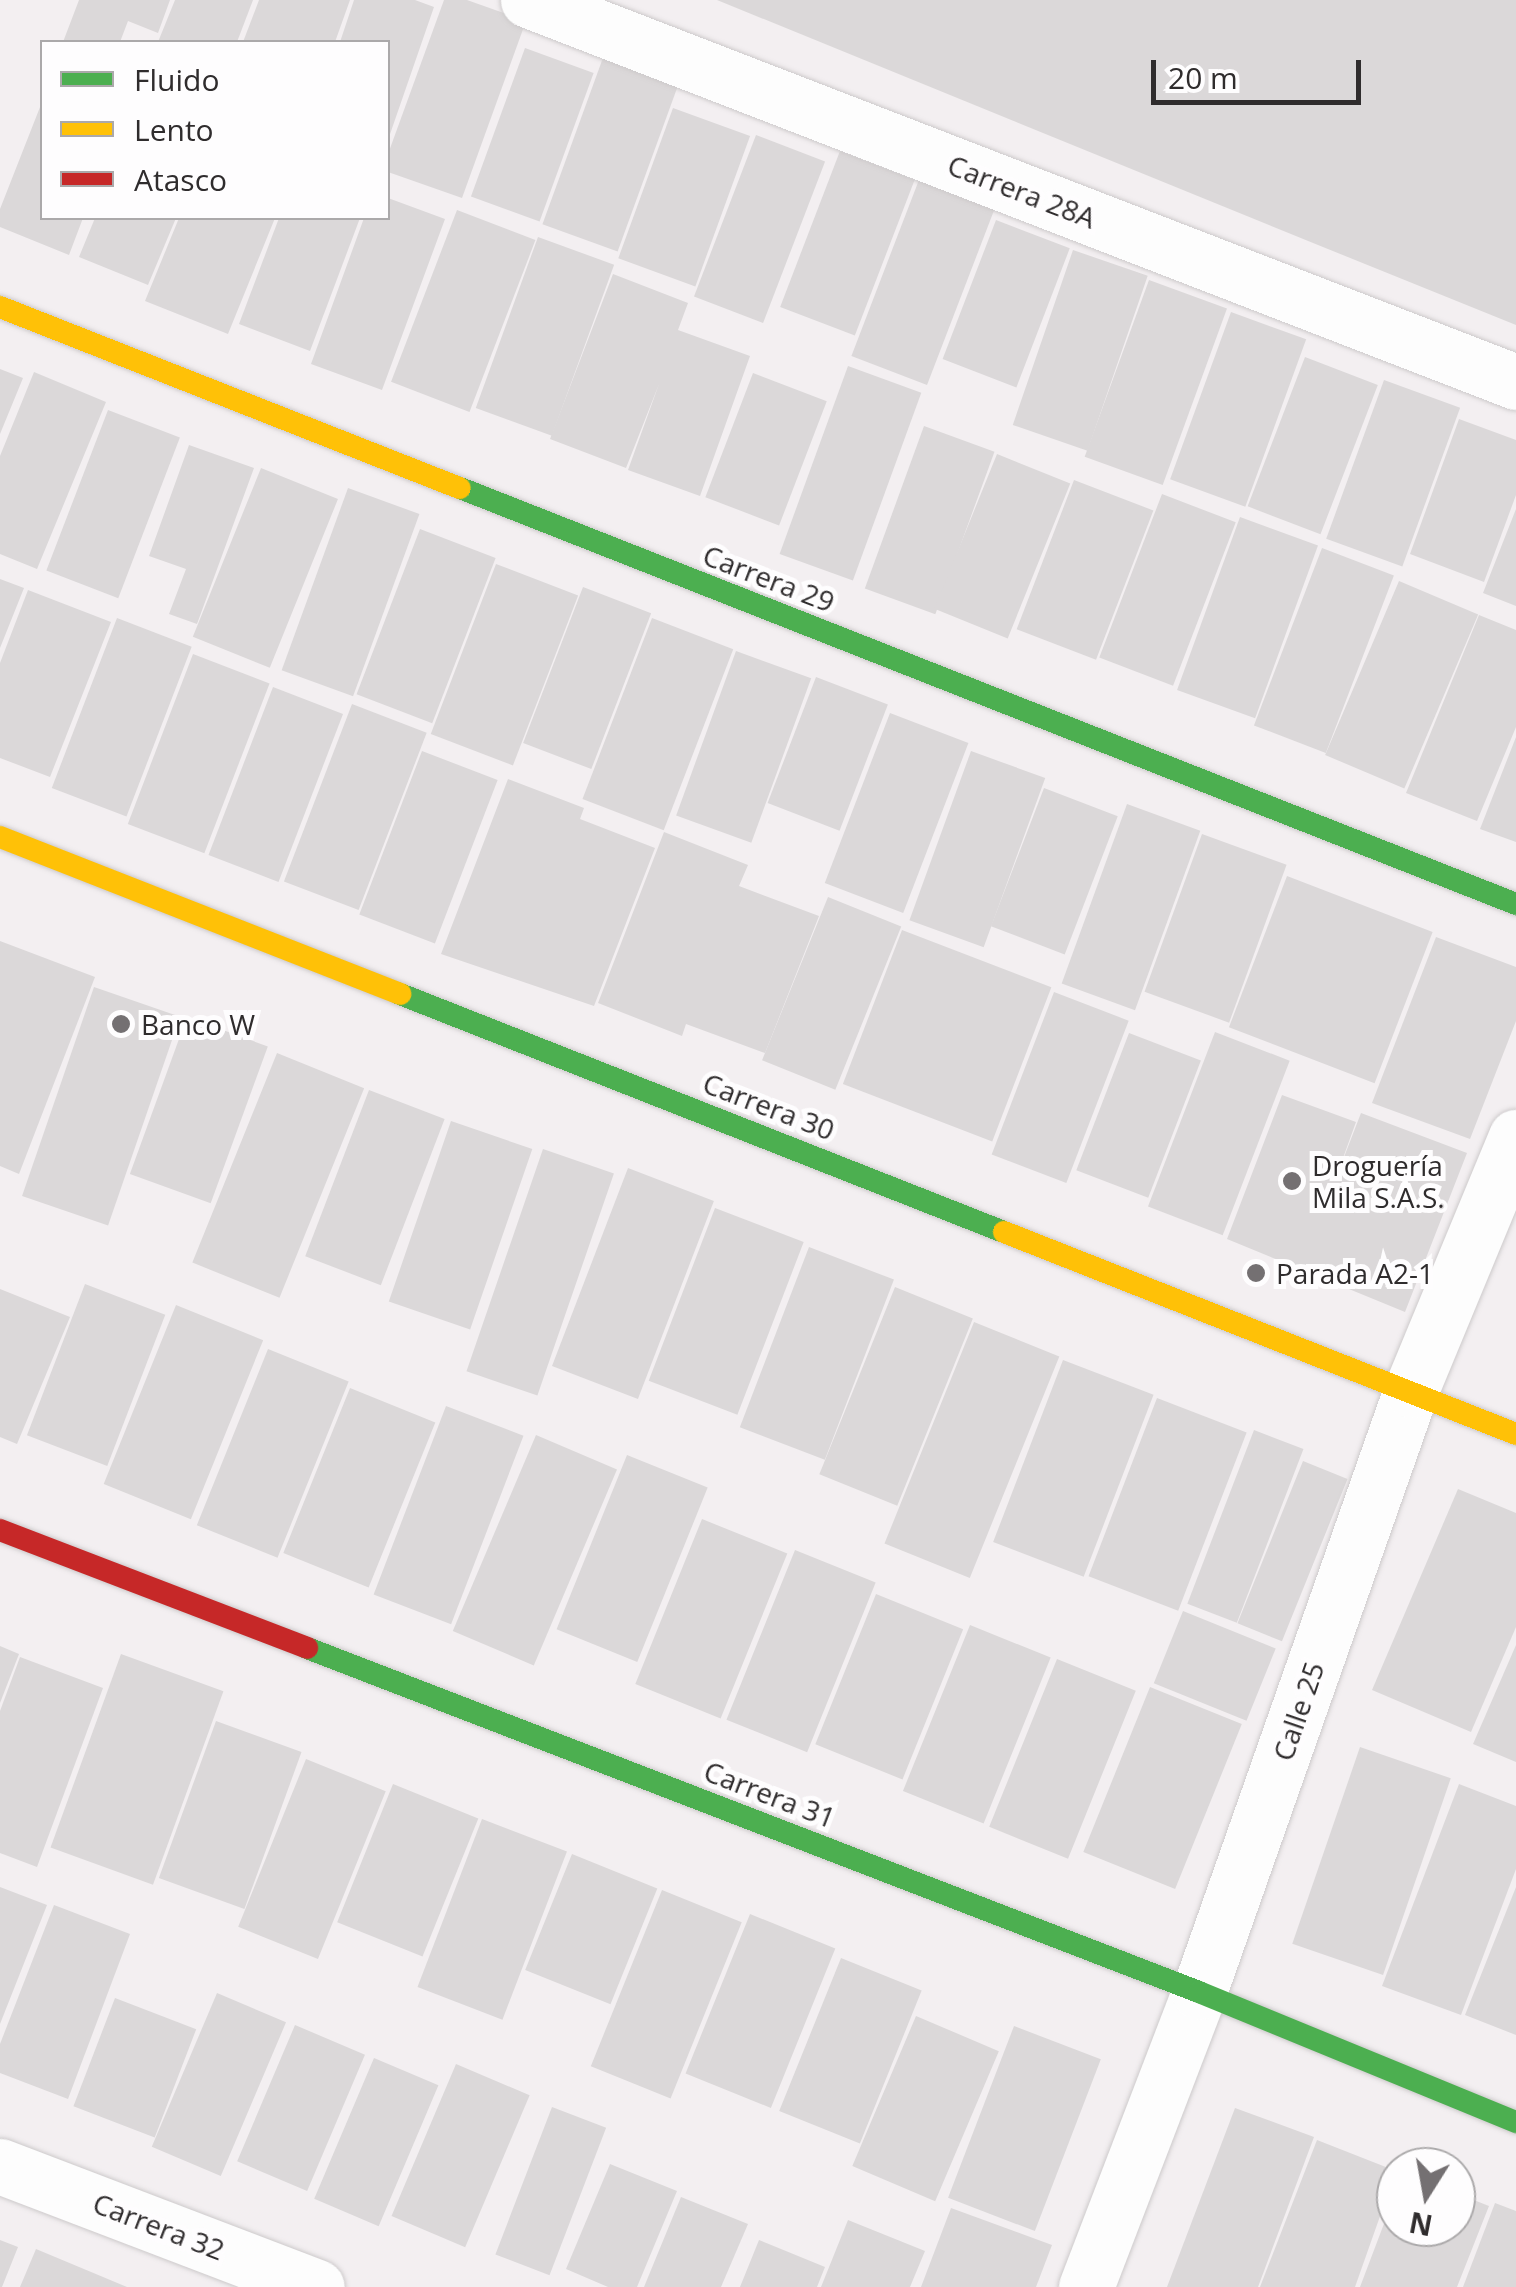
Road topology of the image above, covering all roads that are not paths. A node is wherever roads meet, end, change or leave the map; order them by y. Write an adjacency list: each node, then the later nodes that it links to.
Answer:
1 (528, 0): 3 (street, Carrera 28A)
2 (0, 307): 5 (street, Carrera 29)
3 (1516, 382)
4 (0, 837): 7 (street, Carrera 30)
5 (1516, 904)
6 (1516, 1137): 7 (street, Calle 25)
7 (1411, 1390): 8 (street, Carrera 30); 10 (street, Calle 25)
8 (1516, 1434)
9 (0, 1530): 10 (street, Carrera 31)
10 (1199, 1992): 11 (street, Carrera 31); 14 (street, Calle 25)
11 (1516, 2122)
12 (0, 2166): 13 (street, Carrera 32)
13 (317, 2287)
14 (1086, 2287)

